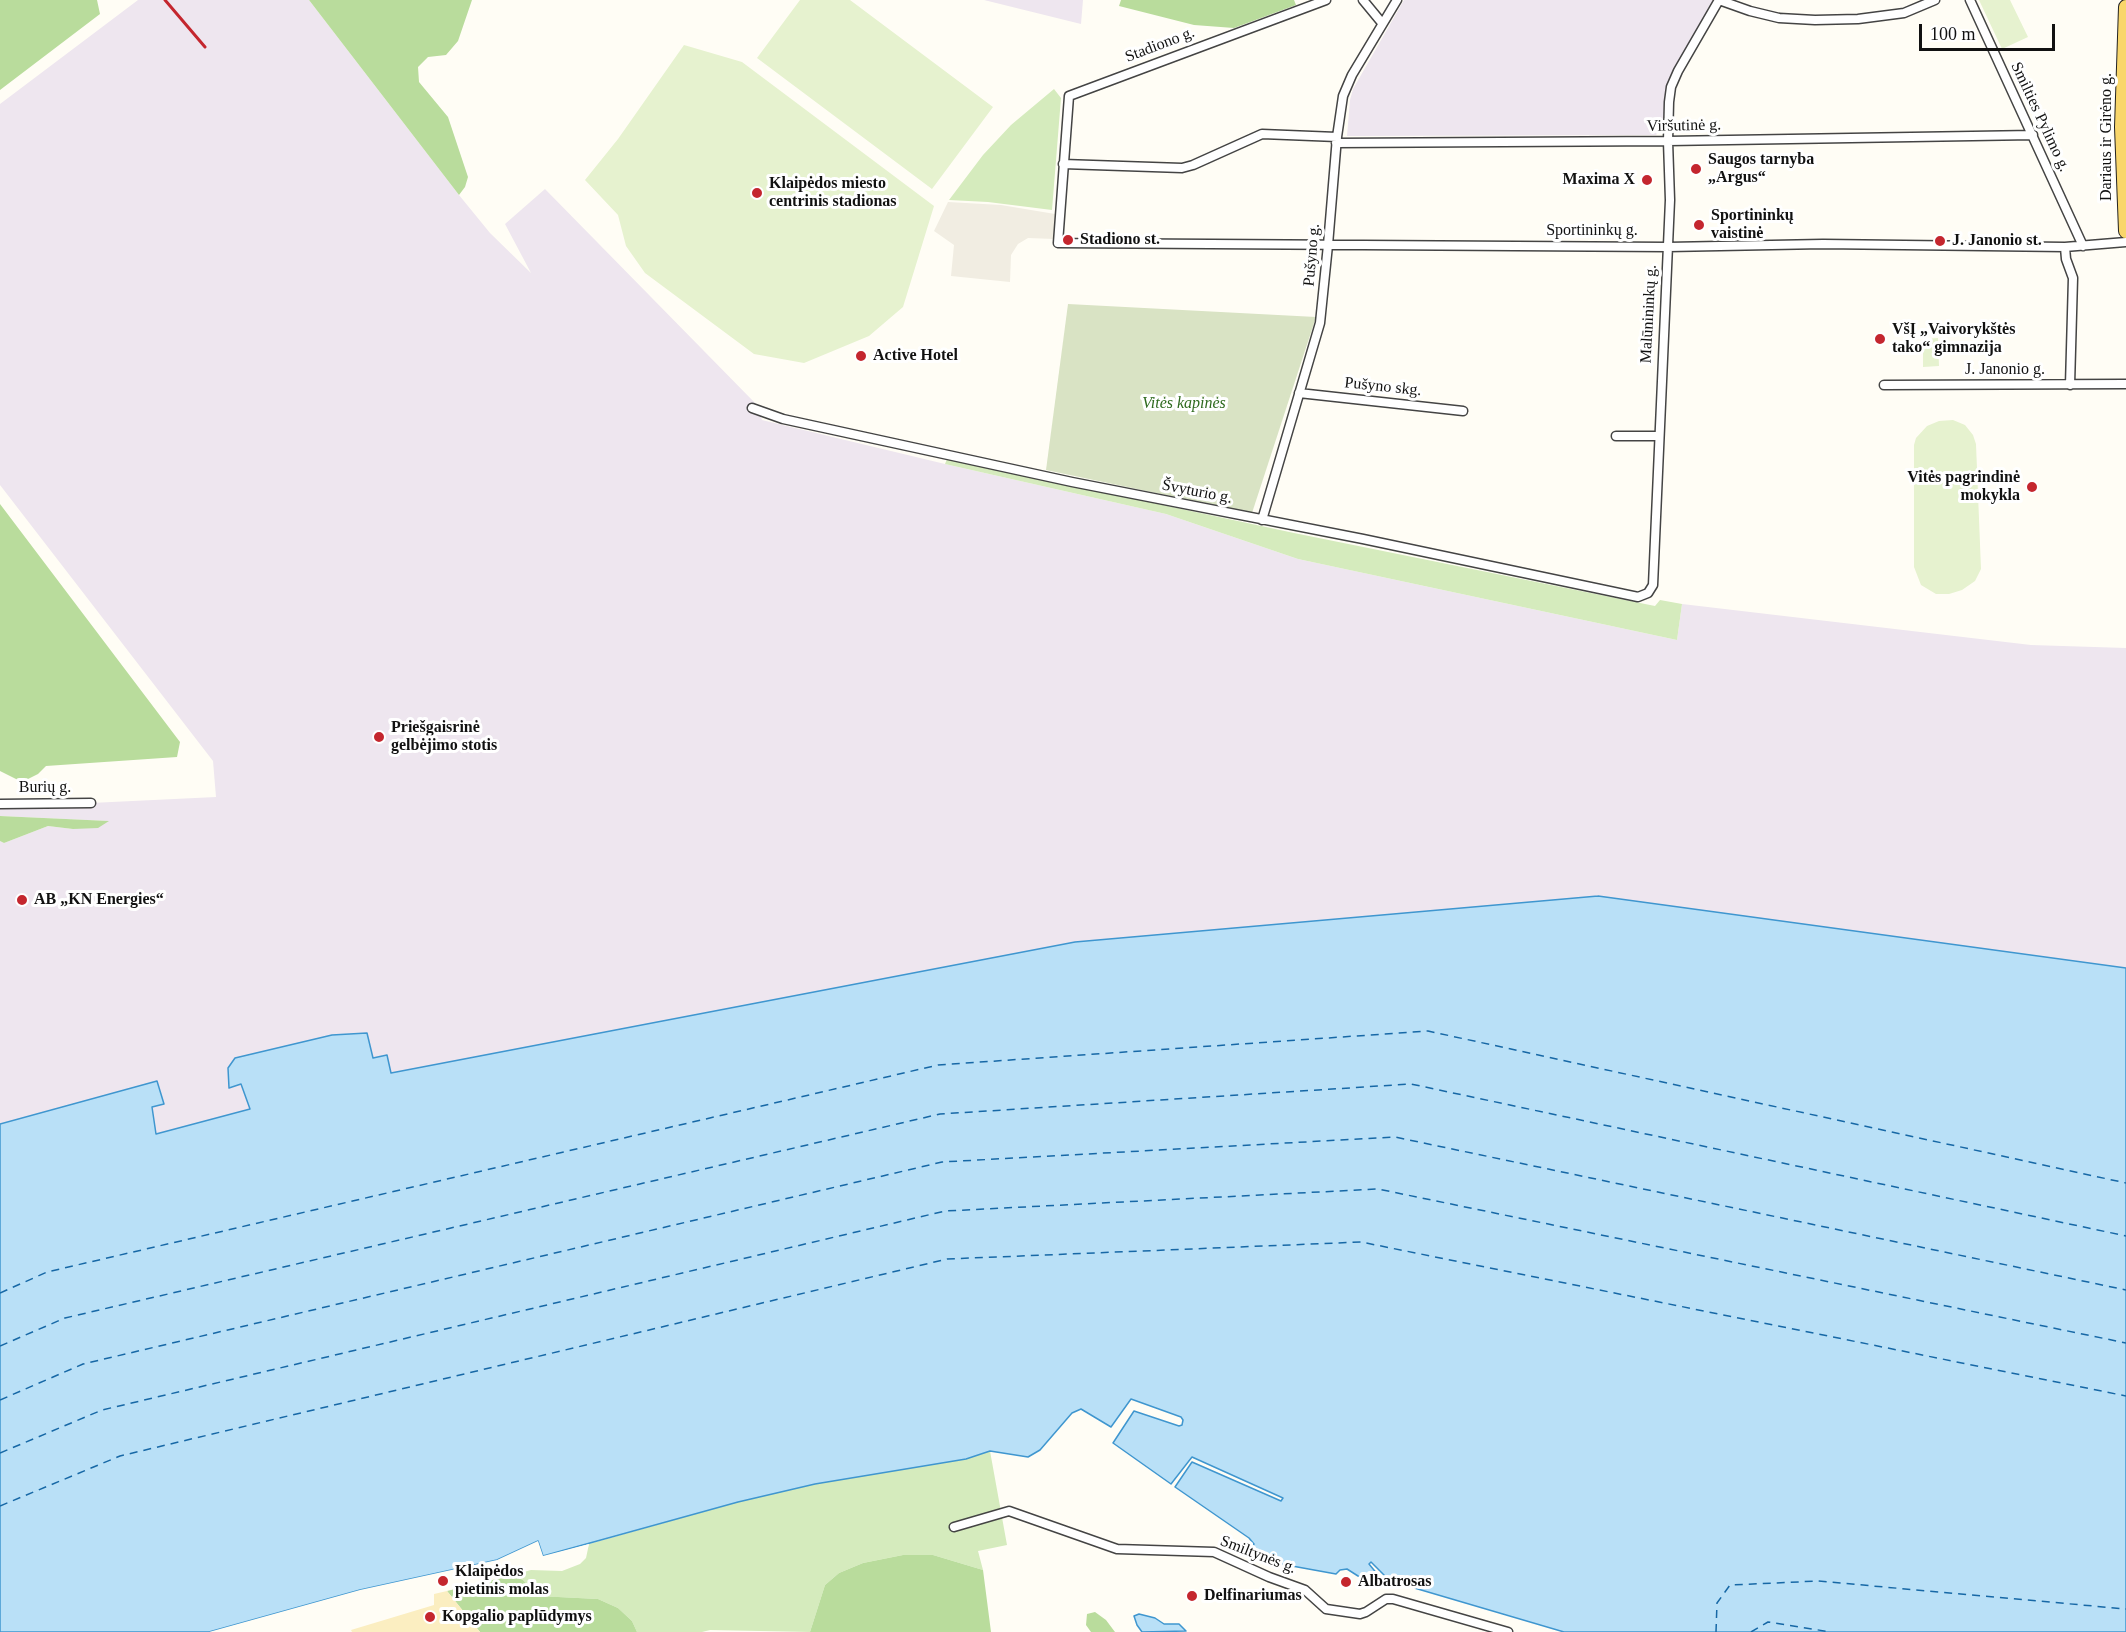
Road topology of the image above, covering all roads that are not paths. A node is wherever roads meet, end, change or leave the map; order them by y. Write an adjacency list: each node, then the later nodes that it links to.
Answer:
1 (1326, 0): 12 (street, Stadiono g.)
2 (1363, 0): 8 (street)
3 (1397, 0): 8 (street, Pušyno g.)
4 (1719, 0): 5 (street); 11 (street, Malūnininkų g.)
5 (1935, 0)
6 (1970, 0): 9 (street, Smilties Pylimo g.)
7 (2126, 7): 13 (main road, Dariaus ir Girėno g.)
8 (1382, 24): 10 (street, Pušyno g.)
9 (2033, 135): 11 (street, Viršutinė g.); 17 (street, Smilties Pylimo g.)
10 (1336, 140): 11 (street, Viršutinė g.); 12 (street); 16 (street, Pušyno g.)
11 (1668, 141): 18 (street, Malūnininkų g.)
12 (1063, 164): 15 (street, Stadiono g.)
13 (2126, 231)
14 (2126, 242): 17 (street, Sportininkų g.)
15 (1058, 243): 16 (street, Sportininkų g.)
16 (1328, 245): 18 (street, Sportininkų g.); 23 (street, Pušyno g.)
17 (2083, 246): 19 (street, Sportininkų g.)
18 (1668, 247): 19 (street, Sportininkų g.); 27 (street, Malūnininkų g.)
19 (2065, 247): 22 (street)
20 (2126, 384): 22 (street, J. Janonio g.)
21 (1884, 385): 22 (street, J. Janonio g.)
22 (2070, 385)
23 (1299, 393): 25 (street, Pušyno skg.); 28 (street, Pušyno g.)
24 (752, 408): 28 (street, Švyturio g.)
25 (1463, 411)
26 (1616, 436): 27 (street)
27 (1658, 436): 29 (street, Malūnininkų g.)
28 (1262, 520): 29 (street, Švyturio g.)
29 (1638, 597)
30 (91, 803): 31 (street, Burių g.)
31 (0, 804)
32 (954, 1527): 33 (street, Smiltynės g.)
33 (1508, 1632)

